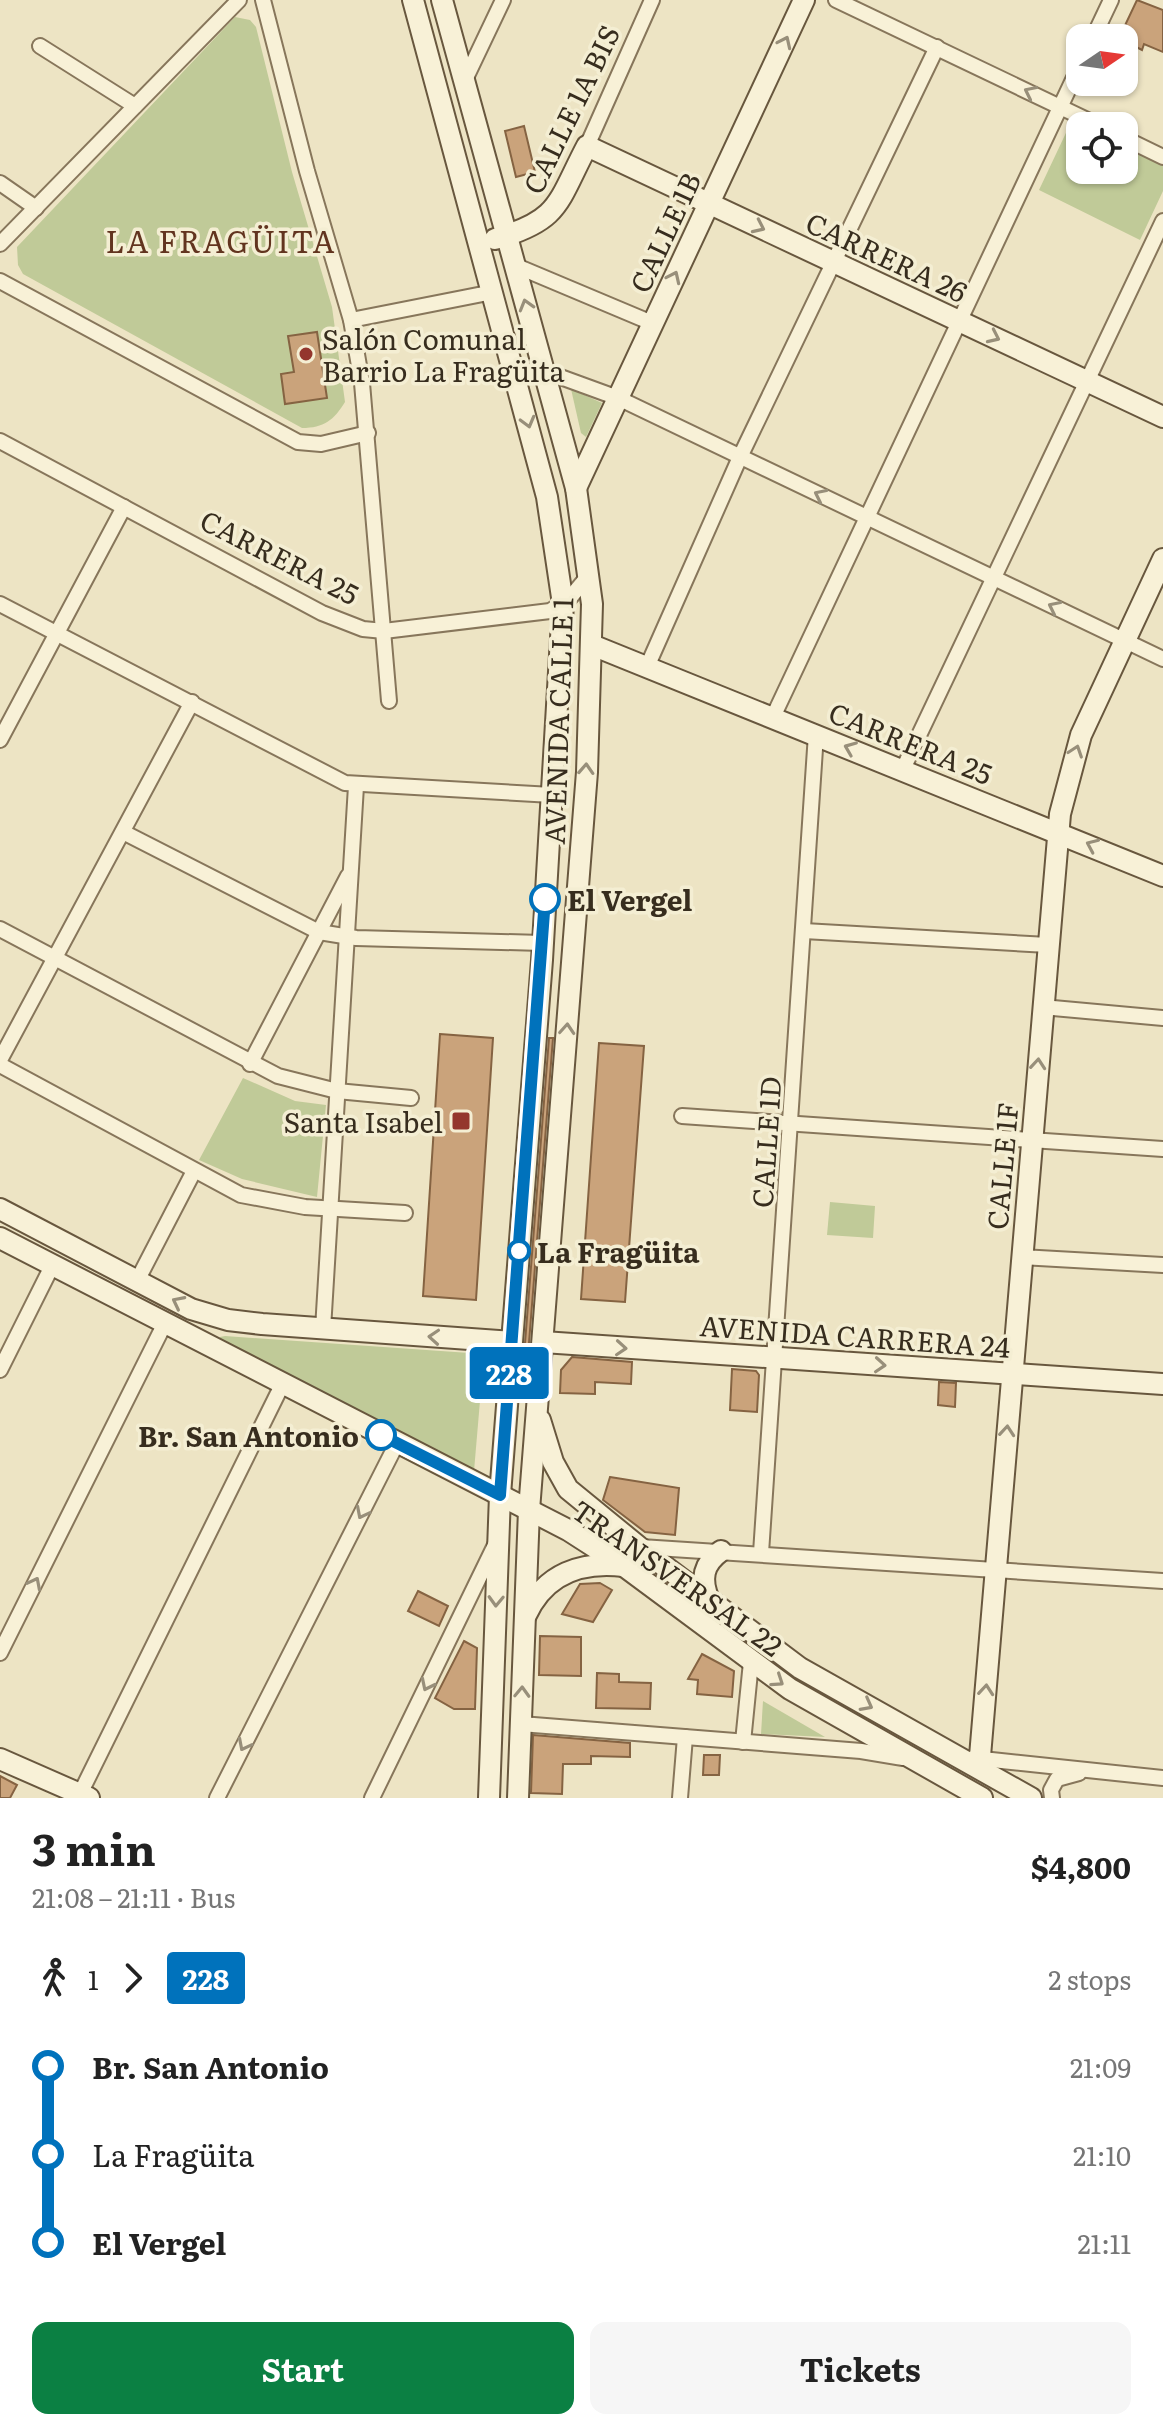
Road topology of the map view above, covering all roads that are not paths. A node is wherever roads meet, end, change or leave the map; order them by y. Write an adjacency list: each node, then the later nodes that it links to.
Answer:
1 (239, 0): 15 (street)
2 (263, 0): 32 (street)
3 (413, 0): 26 (main road, AVENIDA CALLE 1)
4 (442, 0): 13 (main road, AVENIDA CALLE 1)
5 (503, 0): 13 (street)
6 (652, 0): 19 (street, CALLE 1A BIS)
7 (804, 0): 22 (main road, CALLE 1B, one-way to 7)
8 (836, 0): 12 (street)
9 (1111, 0): 10 (street)
10 (1100, 24)
11 (40, 46): 15 (street)
12 (937, 47): 16 (street, one-way to 12); 28 (street)
13 (464, 82): 25 (main road, AVENIDA CALLE 1)
14 (1066, 94): 16 (street)
15 (135, 106): 23 (street)
16 (1060, 107): 17 (street); 33 (street)
17 (1071, 112)
18 (1138, 145): 20 (street)
19 (587, 146): 22 (main road, CARRERA 26); 25 (main road, CALLE 1A BIS)
20 (1163, 157)
21 (0, 183): 23 (street)
22 (709, 203): 28 (main road, CARRERA 26, one-way to 28); 34 (main road, CALLE 1B, one-way to 22)
23 (36, 208): 27 (street)
24 (1163, 221): 36 (street)
25 (506, 235): 26 (main road, CALLE 1A BIS); 29 (main road, AVENIDA CALLE 1)
26 (479, 243): 31 (main road, AVENIDA CALLE 1)
27 (0, 244)
28 (832, 261): 33 (main road, CARRERA 26); 41 (street)
29 (514, 265): 34 (street); 35 (main road, AVENIDA CALLE 1, one-way to 29)
30 (0, 281): 39 (street)
31 (493, 292): 32 (street); 49 (main road, AVENIDA CALLE 1, one-way to 49)
32 (351, 320): 39 (street)
33 (960, 321): 36 (main road, CARRERA 26, one-way to 36); 44 (street)
34 (652, 323): 37 (main road, CALLE 1B)
35 (544, 371): 37 (street); 42 (main road, AVENIDA CALLE 1)
36 (1086, 380): 38 (main road, CARRERA 26); 47 (street)
37 (618, 398): 41 (street); 42 (main road, CALLE 1B)
38 (1163, 417)
39 (368, 433): 50 (street)
40 (0, 441): 43 (street, CARRERA 25)
41 (740, 457): 44 (street, one-way to 41); 55 (street)
42 (576, 488): 46 (main road, AVENIDA CALLE 1)
43 (124, 507): 50 (street, CARRERA 25); 51 (street)
44 (866, 517): 47 (street); 58 (street)
45 (1163, 559): 52 (main road, CALLE 1F)
46 (590, 575): 49 (street); 53 (main road, AVENIDA CALLE 1)
47 (992, 578): 52 (street, one-way to 47); 61 (street)
48 (0, 604): 51 (street)
49 (563, 604): 50 (street, CARRERA 25); 63 (main road, AVENIDA CALLE 1)
50 (384, 631): 56 (street)
51 (56, 635): 57 (street); 60 (street)
52 (1125, 641): 54 (street); 64 (main road, CALLE 1F, one-way to 52)
53 (592, 645): 55 (main road, CARRERA 25); 97 (main road, AVENIDA CALLE 1, one-way to 53)
54 (1163, 659)
55 (647, 667): 58 (main road, CARRERA 25)
56 (389, 701)
57 (192, 702): 62 (street); 65 (street)
58 (773, 717): 59 (main road, CARRERA 25)
59 (816, 734): 61 (main road, CARRERA 25, one-way to 59); 69 (street, CALLE 1D)
60 (0, 740)
61 (903, 769): 64 (main road, CARRERA 25)
62 (356, 786): 63 (street); 66 (street)
63 (552, 795): 72 (main road, AVENIDA CALLE 1)
64 (1058, 831): 67 (main road, CARRERA 25, one-way to 64); 73 (main road, CALLE 1F)
65 (123, 832): 70 (street); 74 (street)
66 (350, 872): 70 (street); 71 (street)
67 (1162, 874)
68 (0, 929): 74 (street)
69 (804, 931): 73 (street); 82 (street, CALLE 1D)
70 (319, 932): 71 (street); 78 (street)
71 (346, 937): 72 (street); 79 (street)
72 (542, 943): 96 (main road, AVENIDA CALLE 1)
73 (1048, 945): 75 (main road, CALLE 1F)
74 (54, 959): 77 (street); 78 (street)
75 (1042, 1007): 76 (street); 83 (main road, CALLE 1F, one-way to 75)
76 (1163, 1018)
77 (0, 1063): 85 (street)
78 (250, 1064): 79 (street)
79 (337, 1091): 80 (street); 86 (street)
80 (411, 1098)
81 (682, 1116): 82 (street)
82 (792, 1124): 83 (street); 98 (street, CALLE 1D)
83 (1031, 1142): 84 (street); 90 (main road, CALLE 1F)
84 (1163, 1149)
85 (194, 1171): 86 (street); 93 (street)
86 (330, 1208): 88 (street); 95 (street)
87 (0, 1209): 93 (main road)
88 (405, 1213)
89 (0, 1238): 92 (main road)
90 (1021, 1257): 91 (street); 100 (main road, CALLE 1F)
91 (1163, 1265)
92 (52, 1266): 94 (main road); 99 (street)
93 (137, 1281): 95 (main road, one-way to 93)
94 (164, 1325): 102 (main road, TRANSVERSAL 22); 117 (street, one-way to 94)
95 (323, 1329): 96 (main road, one-way to 95)
96 (512, 1342): 105 (main road, AVENIDA CALLE 1)
97 (543, 1342): 98 (main road, AVENIDA CARRERA 24, one-way to 98); 103 (main road, AVENIDA CALLE 1)
98 (775, 1358): 100 (main road, AVENIDA CARRERA 24, one-way to 100); 110 (street, CALLE 1D)
99 (0, 1370)
100 (1012, 1374): 101 (main road, AVENIDA CARRERA 24); 112 (main road, CALLE 1F, one-way to 100)
101 (1163, 1384)
102 (282, 1385): 104 (main road, TRANSVERSAL 22); 127 (street)
103 (537, 1409): 106 (main road, AVENIDA CALLE 1); 108 (main road, TRANSVERSAL 22)
104 (397, 1443): 105 (main road, TRANSVERSAL 22); 129 (street, one-way to 129)
105 (500, 1495): 106 (main road, TRANSVERSAL 22); 107 (main road, AVENIDA CALLE 1)
106 (529, 1510): 111 (main road, TRANSVERSAL 22); 115 (main road, AVENIDA CALLE 1)
107 (498, 1540): 130 (street, one-way to 130); 131 (main road, AVENIDA CALLE 1, one-way to 131)
108 (639, 1547): 109 (street); 114 (main road, TRANSVERSAL 22)
109 (721, 1551): 110 (street); 114 (main road)
110 (761, 1553): 112 (street)
111 (624, 1566): 115 (main road); 116 (main road, TRANSVERSAL 22)
112 (996, 1568): 113 (street); 124 (main road, CALLE 1F, one-way to 112)
113 (1163, 1581)
114 (709, 1600): 116 (main road); 124 (main road, TRANSVERSAL 22, one-way to 124)
115 (524, 1618): 119 (main road, AVENIDA CALLE 1, one-way to 115)
116 (698, 1620): 118 (main road, TRANSVERSAL 22)
117 (0, 1653)
118 (751, 1662): 121 (street); 123 (main road, TRANSVERSAL 22, one-way to 123)
119 (521, 1724): 120 (street); 132 (main road, AVENIDA CALLE 1)
120 (685, 1737): 121 (street); 133 (street)
121 (743, 1742): 123 (street)
122 (0, 1759): 127 (main road)
123 (913, 1760): 128 (main road, TRANSVERSAL 22)
124 (980, 1763): 125 (street); 128 (street, CALLE 1F); 134 (main road, TRANSVERSAL 22)
125 (1087, 1772): 126 (street); 135 (street)
126 (1163, 1778)
127 (84, 1796)
128 (977, 1797)
129 (217, 1798)
130 (372, 1798)
131 (489, 1798)
132 (518, 1798)
133 (680, 1798)
134 (1031, 1798)
135 (1052, 1798)

